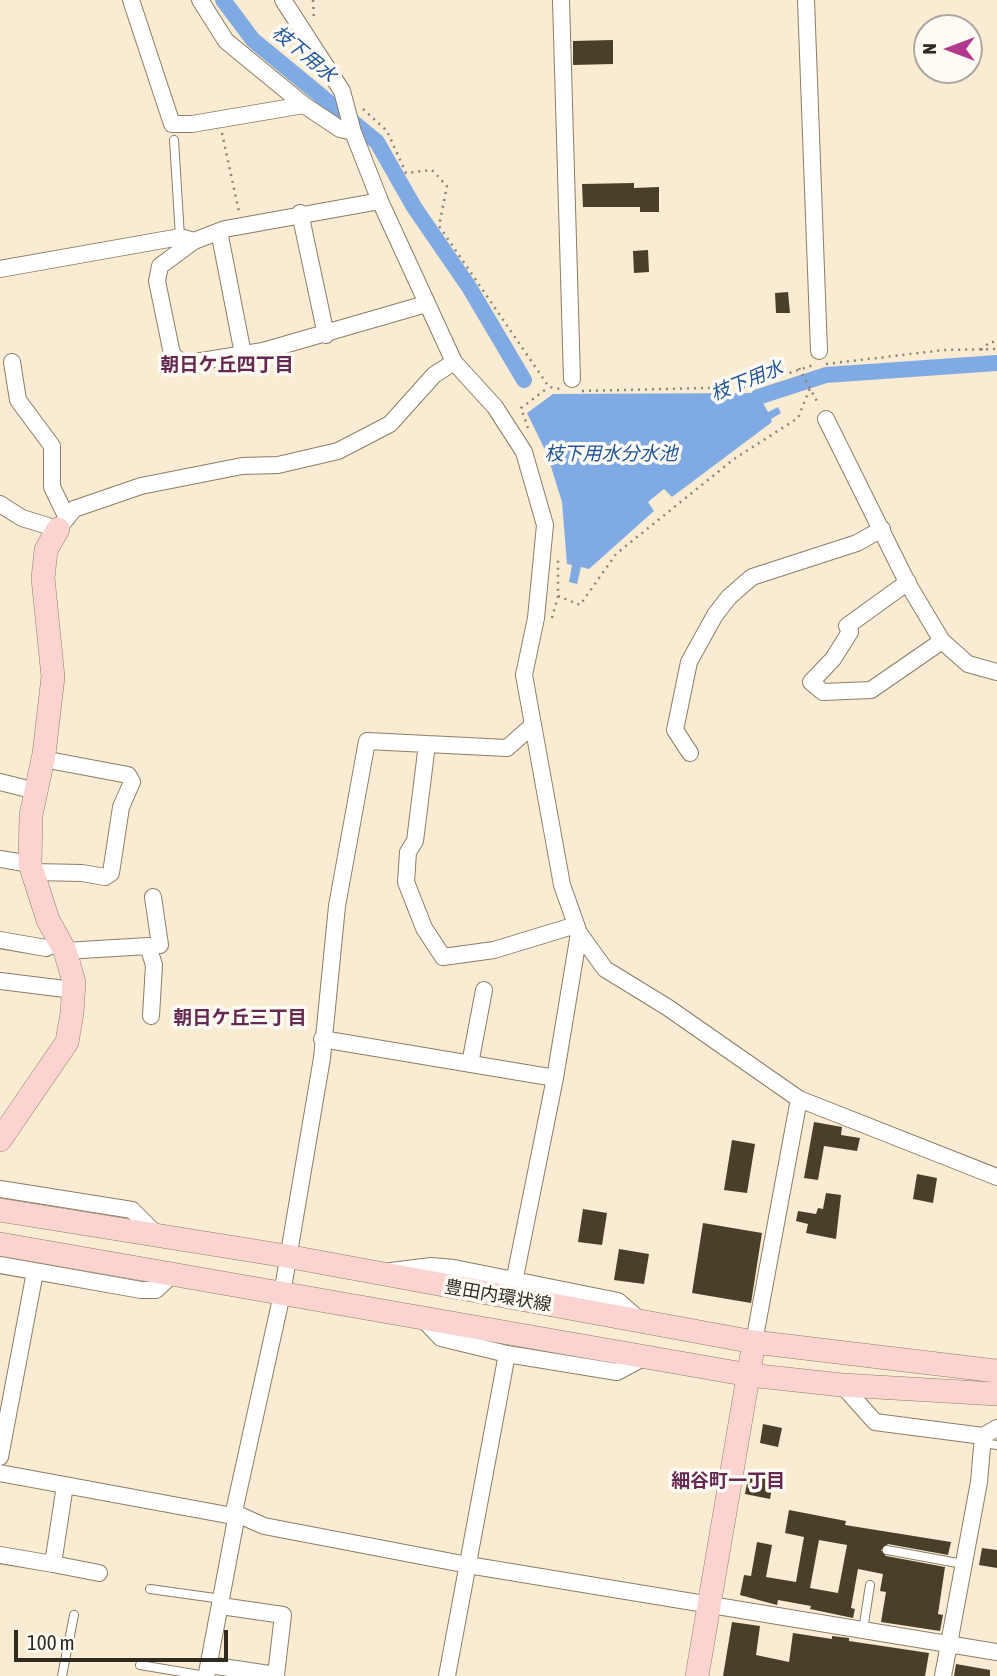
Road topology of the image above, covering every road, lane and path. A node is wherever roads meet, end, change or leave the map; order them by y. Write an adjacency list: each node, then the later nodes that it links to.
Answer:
1 (131, 0): 8 (street)
2 (200, 0): 7 (street)
3 (283, 0): 6 (street)
4 (561, 0): 27 (street)
5 (806, 0): 22 (street)
6 (342, 91): 9 (street); 28 (path)
7 (304, 104): 8 (street); 9 (street)
8 (219, 119): 13 (path)
9 (352, 129): 11 (street)
10 (174, 140): 15 (lane)
11 (380, 201): 12 (street); 17 (street)
12 (300, 213): 13 (street); 18 (street)
13 (242, 225): 14 (street)
14 (219, 231): 15 (street); 23 (street)
15 (187, 239): 16 (street); 23 (street)
16 (0, 269)
17 (426, 304): 18 (street); 25 (street)
18 (326, 335): 23 (street)
19 (997, 342): 21 (path)
20 (997, 349): 21 (path)
21 (981, 350): 26 (path)
22 (819, 351)
23 (243, 354)
24 (12, 362): 34 (street)
25 (454, 362): 34 (street); 42 (street)
26 (799, 368): 28 (path); 29 (path)
27 (572, 379)
28 (549, 387): 32 (path)
29 (810, 388): 30 (path); 38 (path)
30 (813, 394)
31 (826, 419): 35 (street)
32 (532, 439)
33 (0, 505): 34 (street)
34 (62, 523): 45 (street)
35 (883, 529): 37 (street); 44 (street)
36 (558, 546): 38 (path)
37 (908, 582): 40 (street); 40 (street)
38 (558, 596): 39 (path)
39 (551, 620)
40 (942, 641): 41 (street)
41 (997, 672)
42 (533, 725): 43 (street); 51 (street)
43 (427, 744): 51 (street); 59 (street)
44 (690, 753)
45 (43, 760): 47 (street); 49 (street)
46 (0, 782): 47 (street)
47 (36, 791): 49 (street)
48 (0, 859): 49 (street)
49 (31, 868): 54 (street)
50 (153, 897): 53 (street)
51 (577, 929): 61 (street); 62 (street)
52 (0, 940): 54 (street)
53 (159, 945): 54 (street); 58 (street)
54 (62, 946): 57 (street)
55 (0, 981): 57 (street)
56 (484, 989): 60 (street)
57 (73, 990): 63 (street)
58 (151, 1016)
59 (322, 1039): 60 (street); 69 (street)
60 (470, 1064): 61 (street)
61 (555, 1078): 74 (street)
62 (799, 1099): 64 (street); 78 (street)
63 (0, 1140)
64 (997, 1177)
65 (0, 1189): 67 (street)
66 (0, 1210): 67 (street, 豊田内環状線)
67 (158, 1236): 69 (street, 豊田内環状線)
68 (0, 1244): 72 (street, 豊田内環状線)
69 (286, 1256): 73 (street, 豊田内環状線); 75 (street)
70 (0, 1265): 71 (street)
71 (36, 1272): 72 (street); 86 (street)
72 (174, 1273): 75 (street, 豊田内環状線)
73 (381, 1274): 74 (street); 77 (street, 豊田内環状線)
74 (514, 1282): 77 (street)
75 (282, 1294): 76 (street, 豊田内環状線); 89 (street)
76 (422, 1318): 79 (street); 80 (street, 豊田内環状線)
77 (643, 1322): 78 (street, 豊田内環状線)
78 (754, 1342): 81 (street, 豊田内環状線); 82 (street)
79 (507, 1354): 80 (street); 94 (street)
80 (643, 1358): 82 (street, 豊田内環状線)
81 (997, 1371)
82 (749, 1375): 83 (street, 豊田内環状線); 99 (street)
83 (842, 1385): 84 (street, 豊田内環状線); 85 (street)
84 (997, 1394)
85 (990, 1438): 93 (street)
86 (0, 1457)
87 (0, 1473): 88 (street)
88 (65, 1485): 89 (street); 92 (street)
89 (235, 1515): 94 (street); 98 (street)
90 (887, 1550): 93 (lane)
91 (0, 1555): 92 (street)
92 (53, 1564): 95 (street)
93 (963, 1564): 102 (street)
94 (468, 1565): 99 (street); 107 (street)
95 (99, 1573)
96 (870, 1585): 101 (lane)
97 (150, 1589): 98 (lane)
98 (221, 1603): 105 (street); 105 (street)
99 (709, 1606): 101 (street); 108 (street)
100 (74, 1615): 106 (lane)
101 (863, 1630): 102 (street)
102 (948, 1644): 103 (street); 109 (street)
103 (997, 1652)
104 (140, 1665): 105 (lane)
105 (207, 1672)
106 (62, 1676)
107 (447, 1676)
108 (697, 1676)
109 (943, 1676)

